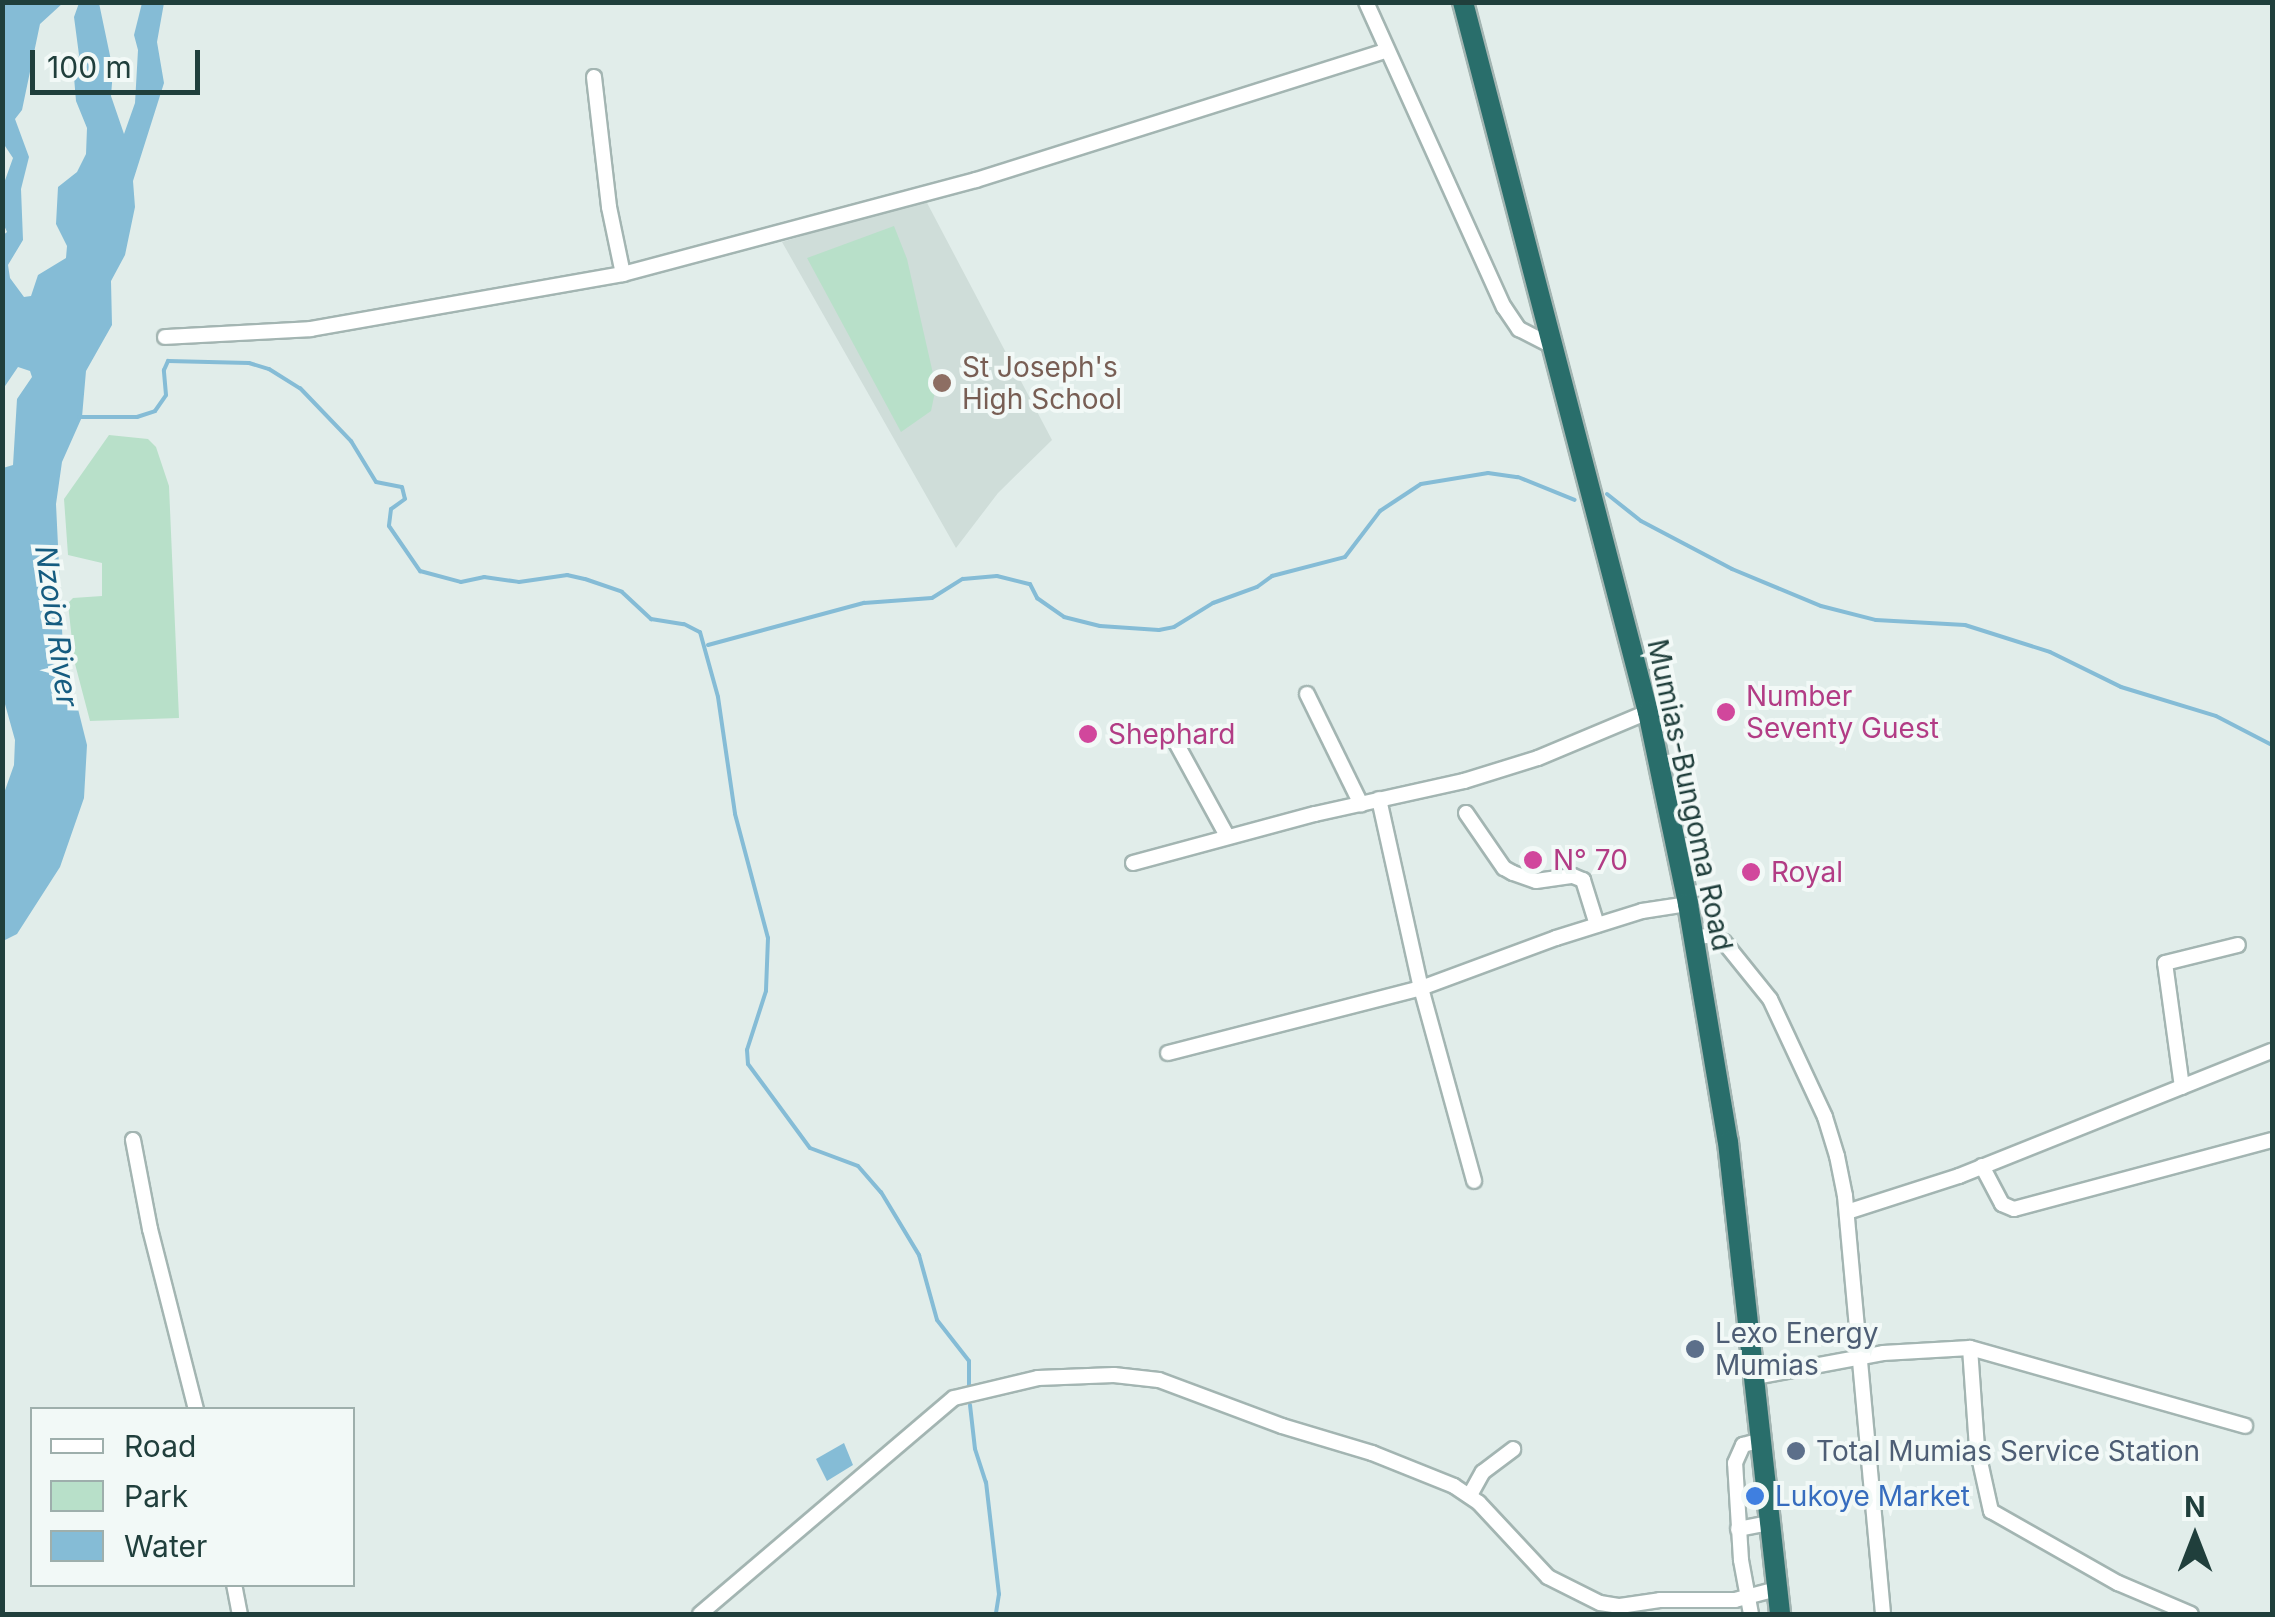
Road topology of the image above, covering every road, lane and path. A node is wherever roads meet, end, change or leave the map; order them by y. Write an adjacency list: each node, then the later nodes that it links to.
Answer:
1 (1366, 2): 3 (street)
2 (1464, 2): 7 (highway, Mumias-Bungoma Road)
3 (1385, 51): 5 (street); 7 (street)
4 (594, 76): 5 (street)
5 (623, 274): 6 (street)
6 (164, 337)
7 (1552, 346): 9 (highway, Mumias-Bungoma Road)
8 (1307, 694): 12 (street)
9 (1648, 712): 11 (street); 16 (highway, Mumias-Bungoma Road)
10 (1174, 739): 14 (street)
11 (1379, 799): 12 (street); 20 (street)
12 (1360, 804): 14 (street)
13 (1466, 813): 17 (street)
14 (1227, 836): 15 (street)
15 (1133, 863)
16 (1688, 904): 17 (street); 18 (highway, Mumias-Bungoma Road)
17 (1596, 925): 20 (street)
18 (1694, 937): 28 (street); 31 (highway, Mumias-Bungoma Road)
19 (2238, 945): 23 (street)
20 (1421, 988): 21 (street); 27 (street)
21 (1168, 1052)
22 (2272, 1052): 23 (street)
23 (2182, 1087): 26 (street)
24 (133, 1140): 32 (street)
25 (2272, 1140): 26 (street)
26 (1982, 1166): 28 (street)
27 (1474, 1181)
28 (1847, 1212): 30 (street)
29 (1970, 1348): 30 (street); 33 (street); 45 (street)
30 (1859, 1360): 31 (street); 44 (street)
31 (1755, 1377): 34 (highway, Mumias-Bungoma Road)
32 (195, 1407)
33 (2245, 1426)
34 (1762, 1440): 37 (highway, Mumias-Bungoma Road); 38 (street)
35 (1512, 1450): 36 (street)
36 (1470, 1495): 41 (street); 43 (street)
37 (1770, 1523): 38 (street); 40 (highway, Mumias-Bungoma Road)
38 (1738, 1529): 41 (street)
39 (235, 1587): 42 (street)
40 (1779, 1604): 41 (street)
41 (1750, 1608)
42 (240, 1614)
43 (700, 1614)
44 (1883, 1614)
45 (2191, 1614)

